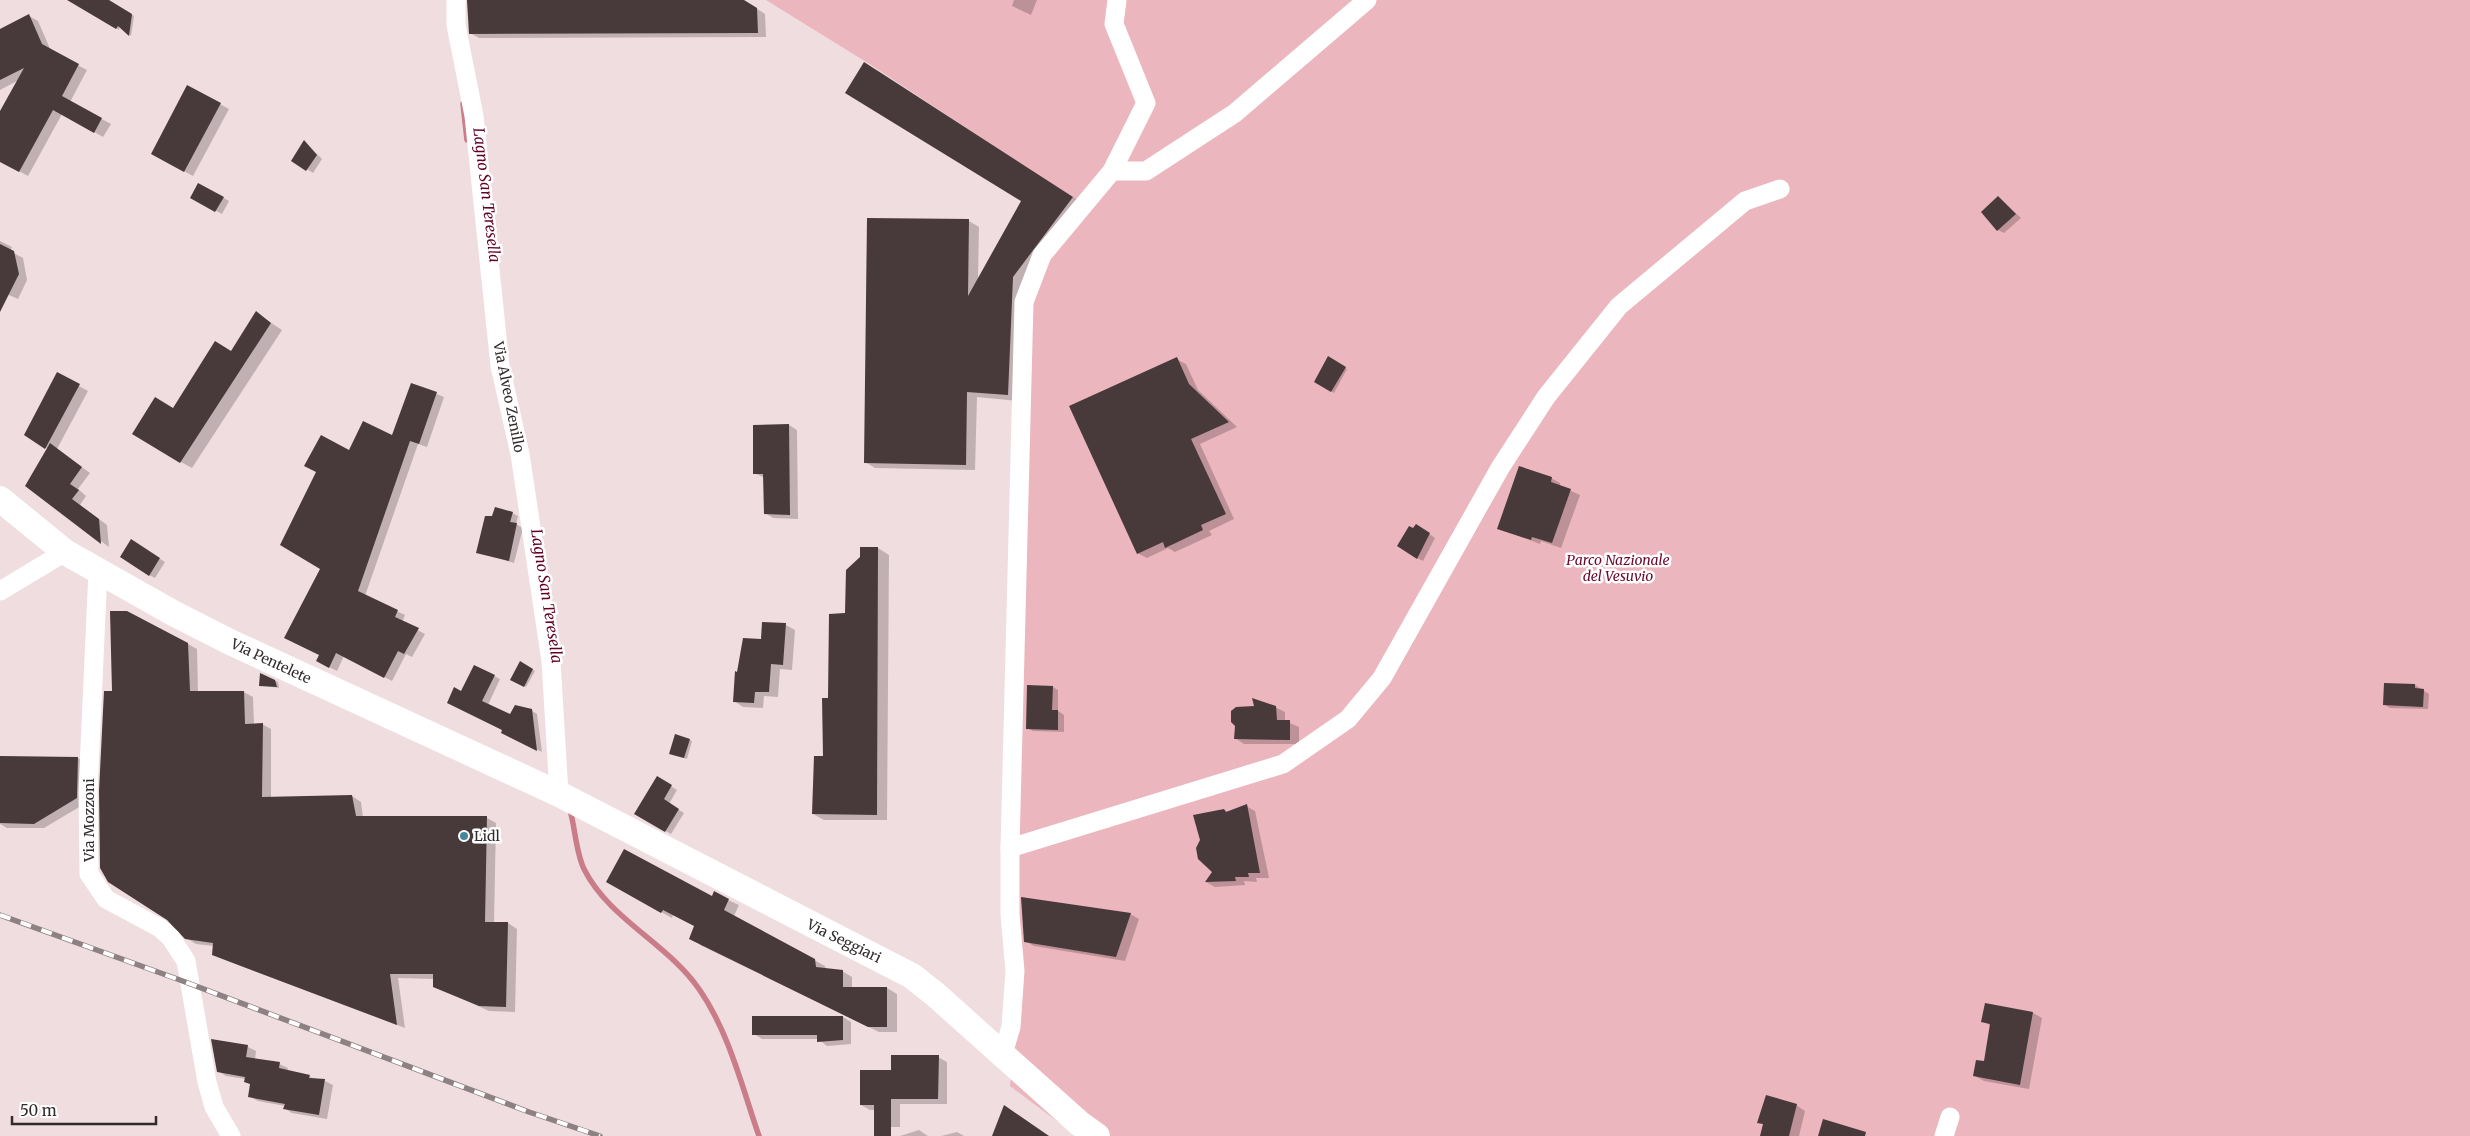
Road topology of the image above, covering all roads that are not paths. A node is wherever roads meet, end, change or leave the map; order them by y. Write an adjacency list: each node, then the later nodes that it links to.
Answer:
1 (456, 0): 10 (street, Via Alveo Zenillo)
2 (1117, 0): 4 (street)
3 (1367, 0): 4 (street)
4 (1112, 171): 11 (street)
5 (1780, 189): 11 (street)
6 (0, 499): 7 (main road, Via Pentelete)
7 (65, 552): 8 (main road, Via Pentelete); 9 (street)
8 (98, 571): 10 (main road, Via Pentelete); 14 (street, Via Mozzoni)
9 (0, 591)
10 (559, 794): 12 (main road, Via Seggiari)
11 (1010, 848): 12 (street)
12 (1004, 1054): 15 (main road, Via Seggiari)
13 (1950, 1116): 16 (street)
14 (231, 1136)
15 (1097, 1136)
16 (1944, 1136)

